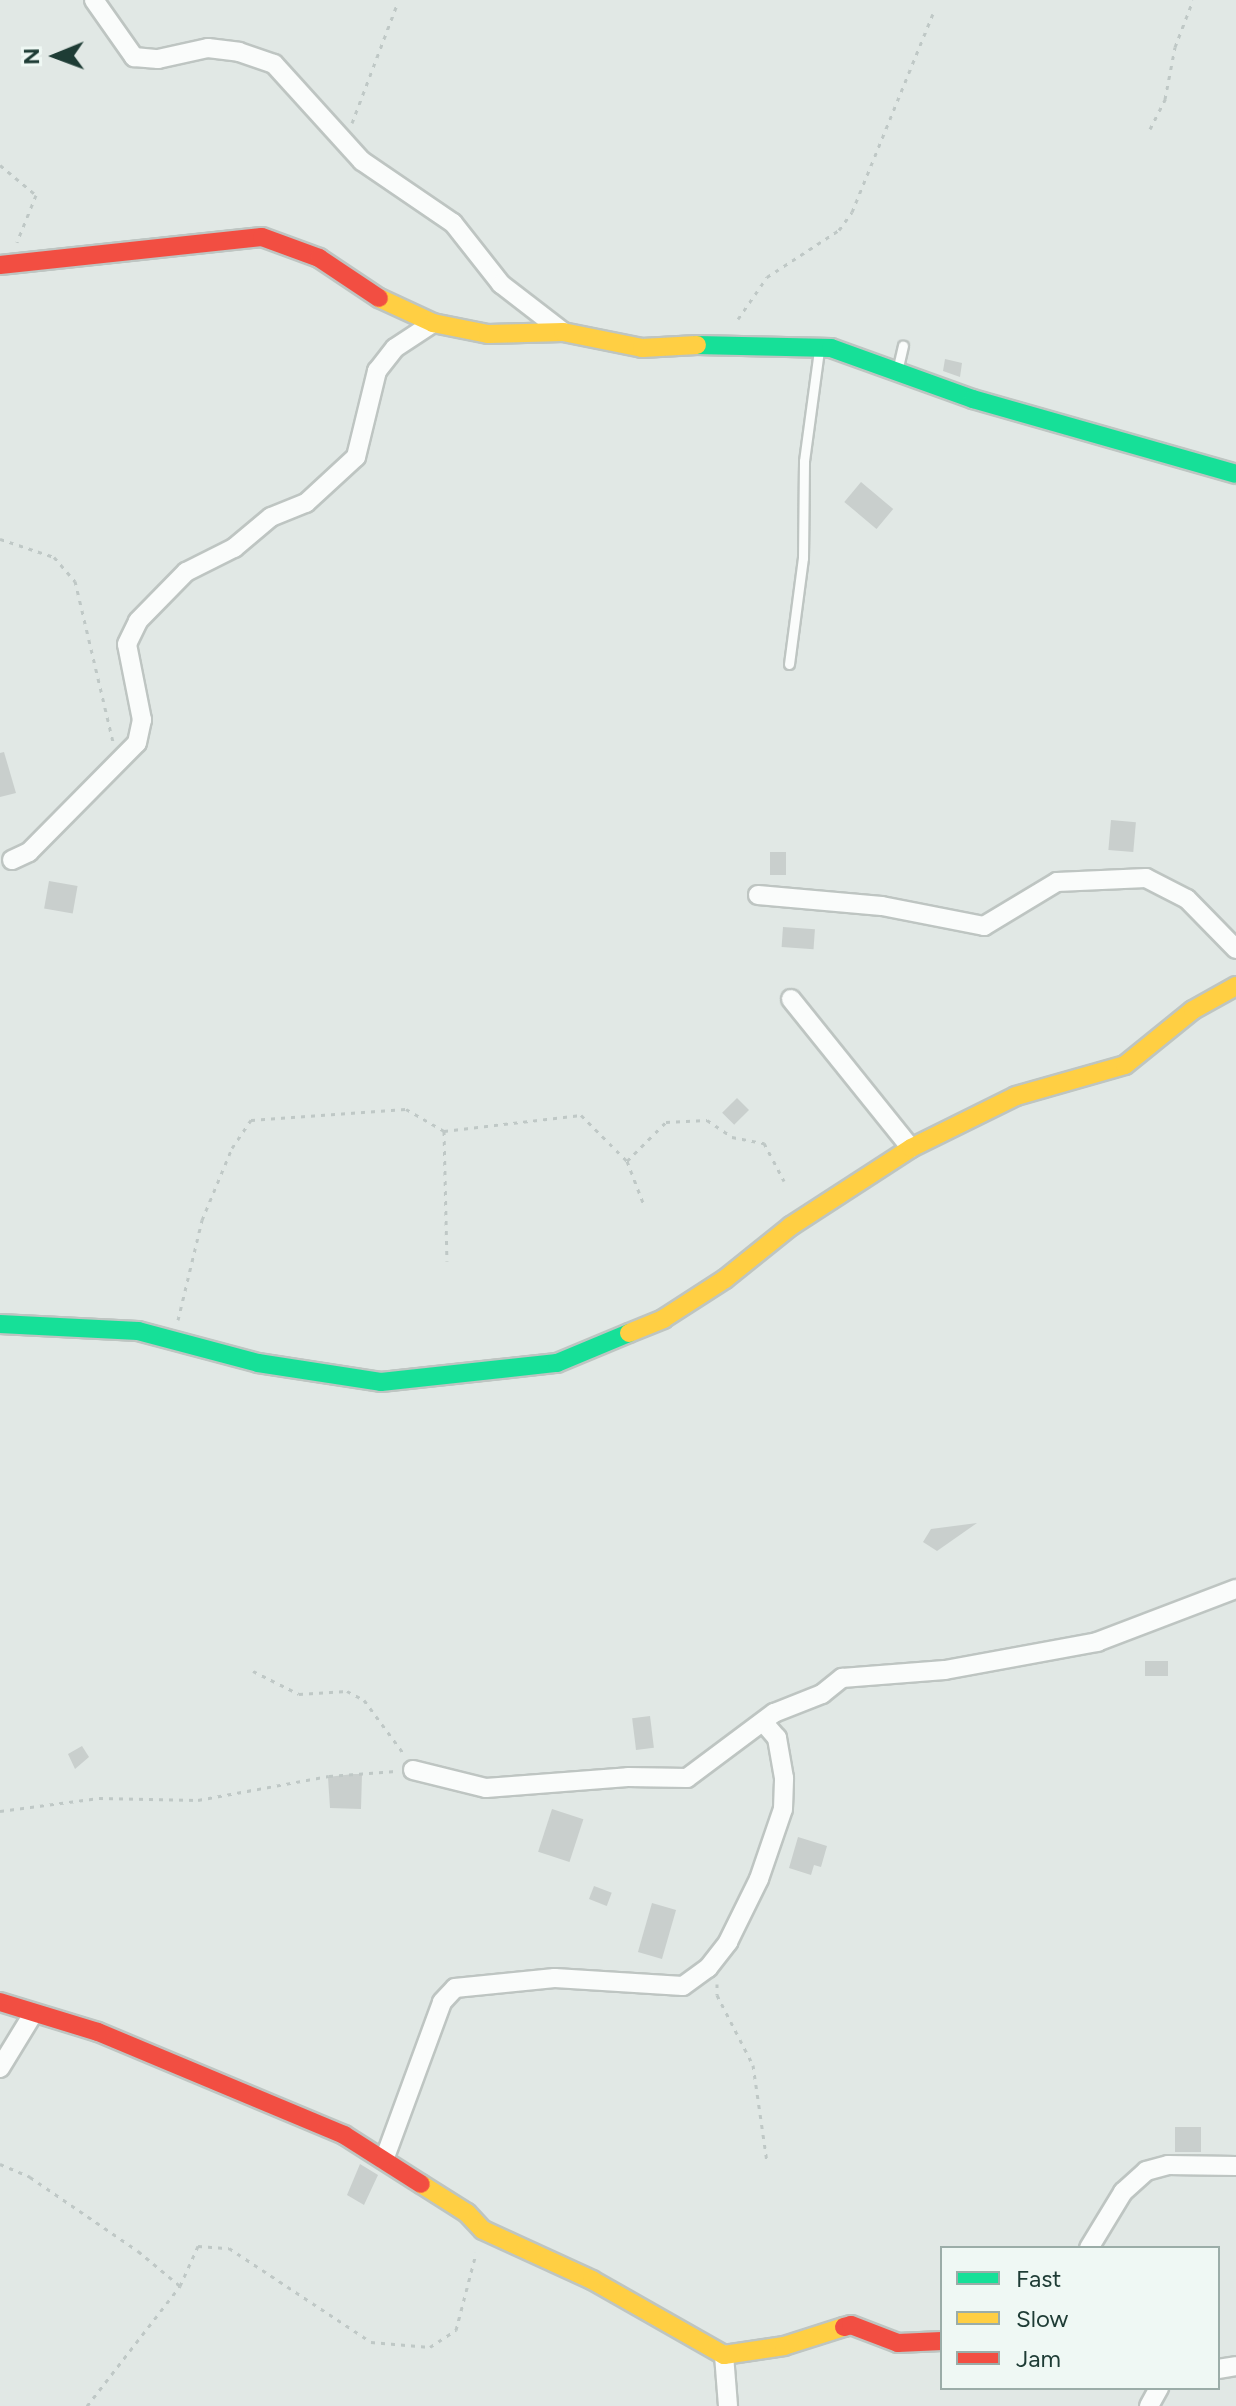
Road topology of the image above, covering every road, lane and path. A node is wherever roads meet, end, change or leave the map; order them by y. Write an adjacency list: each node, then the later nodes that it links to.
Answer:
1 (94, 0): 6 (street)
2 (1193, 0): 5 (path)
3 (398, 2): 6 (path)
4 (933, 14): 11 (path)
5 (1150, 129)
6 (338, 136): 10 (street)
7 (0, 165): 8 (path)
8 (6, 265): 9 (street)
9 (433, 323): 10 (street); 18 (street)
10 (563, 332): 11 (street)
11 (739, 342): 13 (street)
12 (903, 346): 14 (lane)
13 (819, 347): 14 (street); 17 (lane)
14 (897, 371): 15 (street)
15 (1236, 474)
16 (0, 539): 18 (path)
17 (789, 664)
18 (130, 749): 19 (street)
19 (12, 860)
20 (758, 895): 21 (street)
21 (1236, 949)
22 (1236, 986): 25 (street)
23 (791, 999): 25 (street)
24 (444, 1131): 26 (path); 29 (path); 31 (path)
25 (911, 1148): 31 (street)
26 (627, 1161): 27 (path); 28 (path)
27 (784, 1181)
28 (644, 1205)
29 (447, 1261)
30 (0, 1324): 31 (street)
31 (173, 1339)
32 (1236, 1589): 34 (street)
33 (253, 1671): 35 (path)
34 (764, 1723): 35 (street); 41 (street)
35 (413, 1770): 36 (path)
36 (0, 1811)
37 (719, 1972): 42 (path)
38 (0, 2002): 39 (street)
39 (33, 2014): 40 (street); 41 (street)
40 (0, 2068)
41 (384, 2160): 45 (street)
42 (767, 2162)
43 (0, 2164): 47 (path)
44 (1236, 2166): 46 (street)
45 (483, 2230): 47 (path); 49 (street)
46 (1090, 2246)
47 (180, 2286): 50 (path)
48 (940, 2341): 49 (street)
49 (724, 2355): 51 (street)
50 (87, 2406)
51 (728, 2406)

